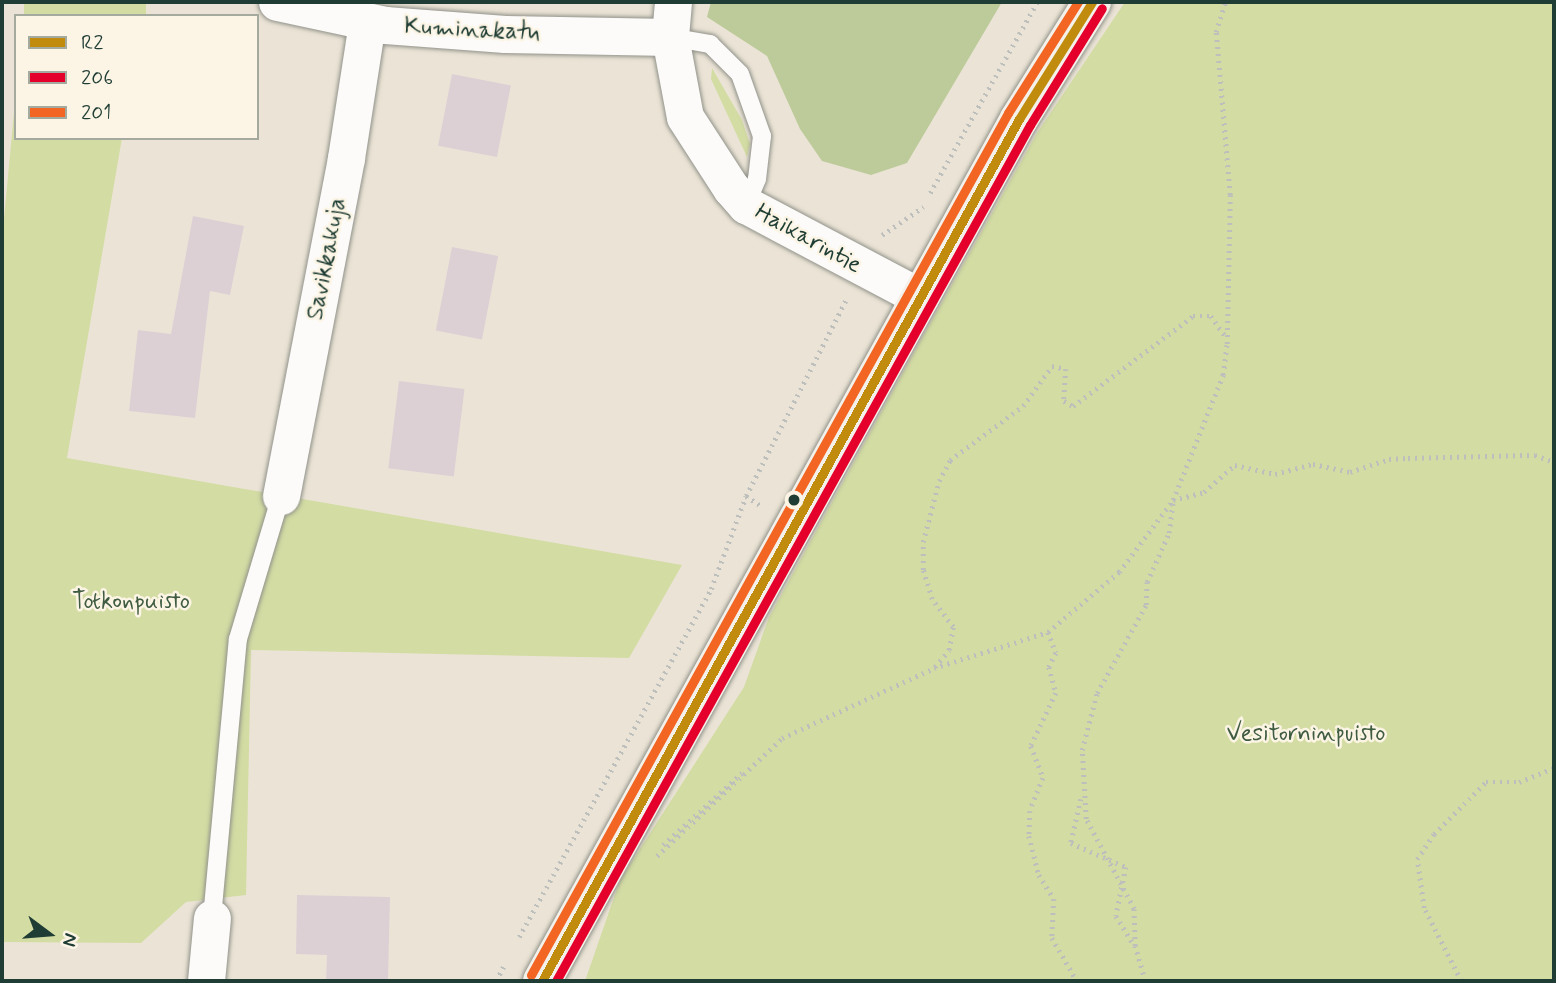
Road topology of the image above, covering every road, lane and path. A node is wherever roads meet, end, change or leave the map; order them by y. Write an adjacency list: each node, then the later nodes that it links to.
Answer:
1 (277, 2): 6 (street, Kuminakatu)
2 (1037, 2): 8 (path)
3 (1092, 2): 9 (street)
4 (1225, 2): 10 (path)
5 (672, 19): 6 (street, Kuminakatu); 7 (street, Haikarintie); 7 (lane)
6 (367, 22): 12 (street, Savikkakuja)
7 (746, 205): 8 (street, Haikarintie)
8 (862, 269): 9 (street, Haikarintie); 22 (path)
9 (920, 297): 27 (street)
10 (1227, 344): 13 (path); 15 (path)
11 (1554, 462): 13 (path)
12 (281, 496): 20 (lane)
13 (1173, 499): 14 (path); 17 (path)
14 (1048, 632): 15 (path); 28 (path)
15 (934, 668): 18 (path)
16 (1554, 768): 24 (path)
17 (1082, 793): 19 (path); 19 (path)
18 (651, 859)
19 (1123, 892): 21 (path); 21 (path)
20 (212, 918): 25 (street)
21 (1135, 946): 29 (path)
22 (513, 948)
23 (508, 959): 26 (path)
24 (1460, 979): 30 (path)
25 (206, 981)
26 (496, 981)
27 (542, 981)
28 (1077, 981)
29 (1146, 981)
30 (1468, 981)

